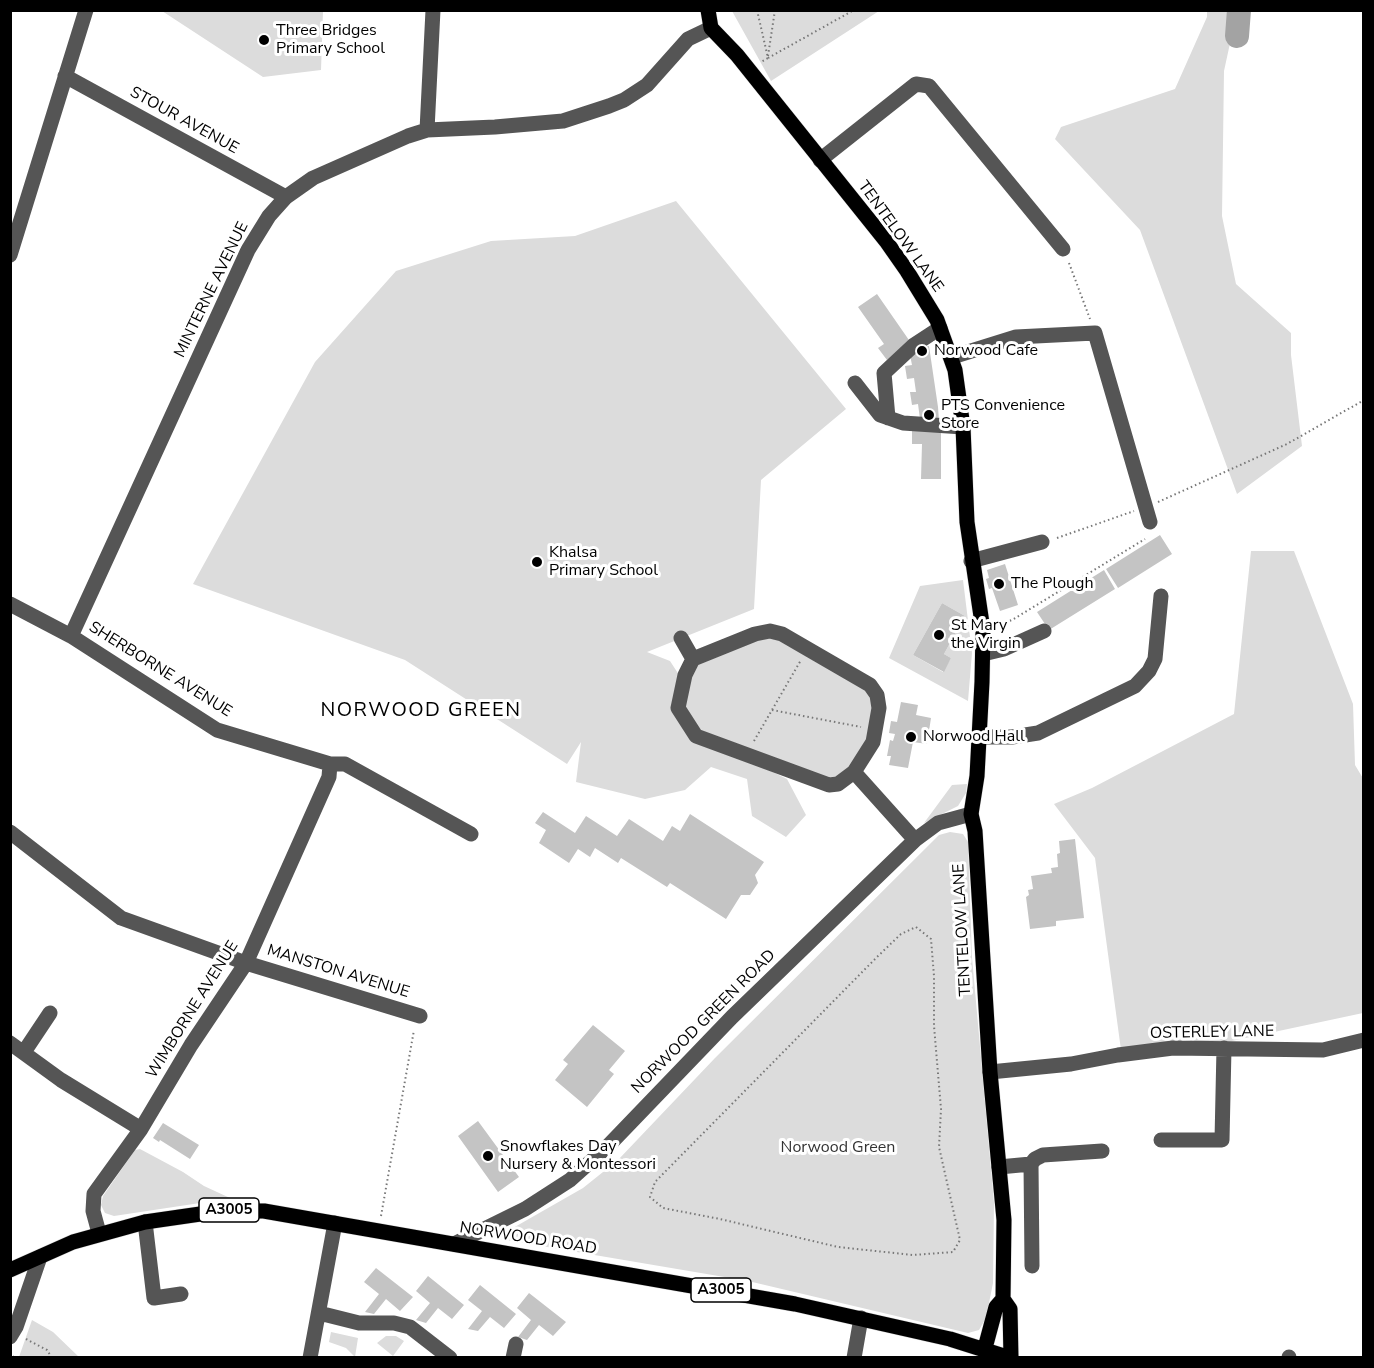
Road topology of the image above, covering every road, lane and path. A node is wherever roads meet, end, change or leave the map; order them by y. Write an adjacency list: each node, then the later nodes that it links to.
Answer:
1 (86, 10): 10 (street)
2 (433, 10): 11 (street)
3 (708, 10): 7 (main road)
4 (757, 10): 8 (path)
5 (775, 10): 8 (path)
6 (854, 10): 8 (path)
7 (711, 28): 9 (main road, TENTELOW LANE); 11 (street, MINTERNE AVENUE)
8 (768, 58): 9 (path)
9 (749, 70): 12 (main road, TENTELOW LANE)
10 (65, 76): 13 (street, STOUR AVENUE); 15 (street)
11 (427, 130): 13 (street, MINTERNE AVENUE)
12 (820, 160): 14 (street); 16 (main road, TENTELOW LANE)
13 (285, 197): 31 (street, MINTERNE AVENUE)
14 (1063, 249): 17 (path)
15 (10, 255)
16 (940, 328): 18 (main road, TENTELOW LANE); 21 (street)
17 (1095, 333): 18 (street); 23 (street)
18 (952, 357): 22 (main road, TENTELOW LANE)
19 (855, 383): 21 (street)
20 (1364, 400): 23 (path)
21 (888, 418): 22 (street)
22 (963, 427): 26 (main road, TENTELOW LANE)
23 (1147, 515): 25 (path)
24 (1145, 539): 29 (path)
25 (1042, 542): 26 (street)
26 (971, 561): 29 (main road, TENTELOW LANE)
27 (1161, 596): 38 (street)
28 (10, 604): 31 (street, SHERBORNE AVENUE)
29 (983, 630): 34 (main road, TENTELOW LANE)
30 (1044, 632): 34 (street)
31 (70, 636): 40 (street, SHERBORNE AVENUE)
32 (681, 638): 35 (street)
33 (808, 648): 35 (street); 36 (path); 37 (street)
34 (983, 654): 38 (main road, TENTELOW LANE)
35 (693, 659): 39 (street)
36 (772, 710): 37 (path); 39 (path)
37 (877, 730): 41 (street)
38 (978, 737): 42 (main road, TENTELOW LANE)
39 (747, 754): 41 (street)
40 (330, 764): 44 (street, SHERBORNE AVENUE); 46 (street, WIMBORNE AVENUE)
41 (854, 772): 45 (street)
42 (971, 814): 45 (street, NORWOOD GREEN ROAD); 52 (main road, TENTELOW LANE)
43 (10, 832): 46 (street, MANSTON AVENUE)
44 (471, 834)
45 (915, 840): 63 (street, NORWOOD GREEN ROAD)
46 (246, 963): 48 (street, MANSTON AVENUE); 53 (street, WIMBORNE AVENUE)
47 (50, 1012): 50 (street)
48 (418, 1015): 59 (path)
49 (1364, 1040): 51 (street, OSTERLEY LANE)
50 (14, 1047): 53 (street)
51 (1224, 1048): 52 (street, OSTERLEY LANE); 54 (street)
52 (990, 1072): 57 (main road, TENTELOW LANE)
53 (141, 1129): 62 (street, WIMBORNE AVENUE)
54 (1161, 1140)
55 (1102, 1151): 56 (street)
56 (1031, 1164): 57 (street); 65 (street)
57 (999, 1167): 68 (main road, TENTELOW LANE)
58 (656, 1182): 58 (path)
59 (381, 1219)
60 (145, 1222): 61 (main road, NORWOOD ROAD / A3005); 62 (main road, NORWOOD ROAD / A3005); 67 (street)
61 (335, 1223): 63 (main road, NORWOOD ROAD / A3005); 69 (street)
62 (99, 1233): 64 (main road, NORWOOD ROAD / A3005)
63 (454, 1244): 70 (main road, NORWOOD ROAD / A3005)
64 (40, 1257): 66 (main road, NORWOOD ROAD / A3005); 71 (street)
65 (1032, 1266)
66 (10, 1270)
67 (181, 1294)
68 (1003, 1299): 72 (main road, TENTELOW LANE); 77 (main road, TENTELOW LANE)
69 (319, 1313): 74 (street); 75 (street)
70 (861, 1318): 72 (main road, NORWOOD ROAD / A3005); 76 (street)
71 (16, 1337): 73 (path)
72 (985, 1348): 77 (main road, NORWOOD ROAD / A3005)
73 (52, 1358)
74 (310, 1358)
75 (450, 1358)
76 (854, 1358)
77 (1010, 1358)

